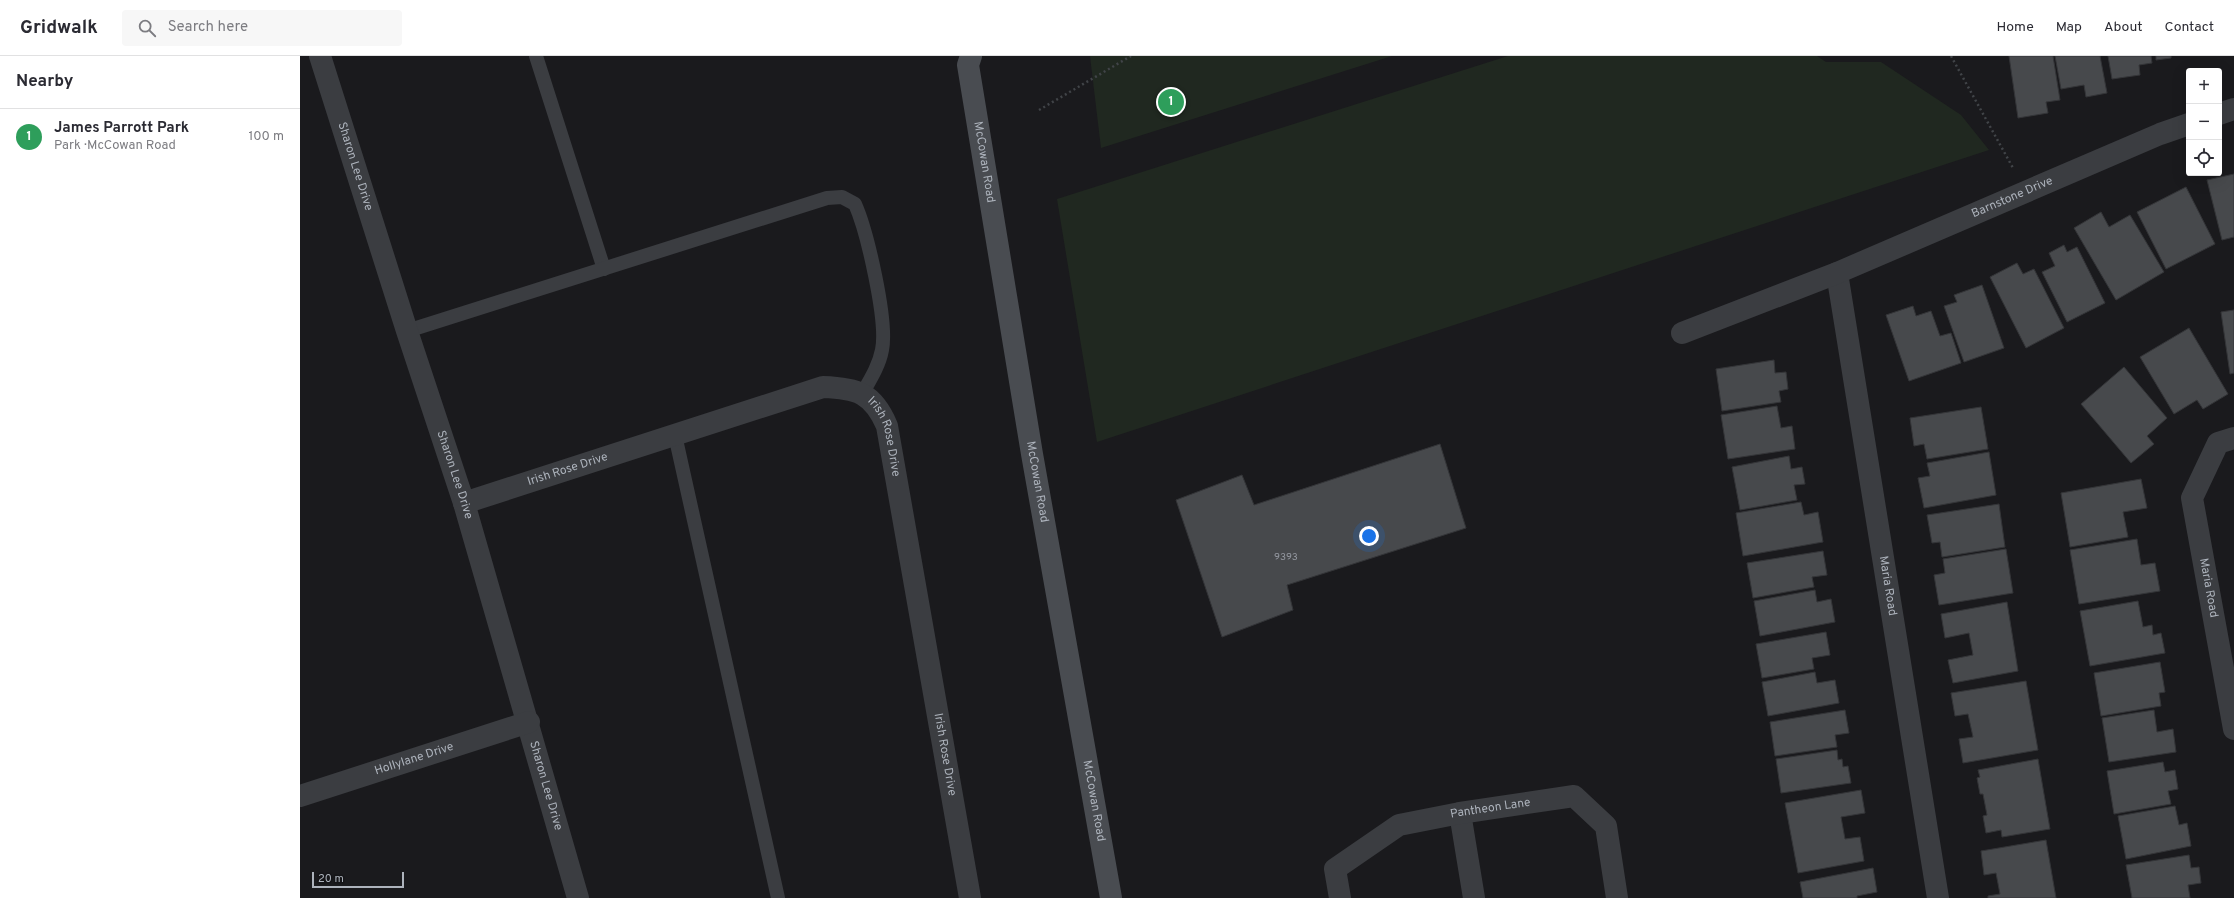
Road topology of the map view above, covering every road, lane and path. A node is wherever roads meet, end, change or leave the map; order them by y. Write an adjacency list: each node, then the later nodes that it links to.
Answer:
1 (320, 56): 13 (street, Sharon Lee Drive)
2 (536, 56): 11 (lane)
3 (1131, 56): 7 (path)
4 (1951, 56): 10 (path)
5 (966, 59): 26 (main road, McCowan Road)
6 (2234, 109): 8 (street)
7 (1039, 110)
8 (2222, 113)
9 (2186, 125): 12 (street, Barnstone Drive)
10 (2013, 168)
11 (604, 269): 13 (lane); 15 (lane)
12 (1837, 273): 14 (street, Barnstone Drive); 30 (street, Maria Road)
13 (407, 331): 18 (street, Sharon Lee Drive)
14 (1682, 333)
15 (862, 394): 16 (street, Irish Rose Drive); 25 (street, Irish Rose Drive)
16 (675, 435): 18 (street, Irish Rose Drive); 24 (lane)
17 (2234, 438): 20 (street, Maria Road)
18 (464, 503): 19 (street, Sharon Lee Drive)
19 (529, 722): 21 (street, Hollylane Drive); 23 (street, Sharon Lee Drive)
20 (2234, 730)
21 (300, 796)
22 (1460, 813): 27 (street, Pantheon Lane); 28 (street); 29 (street, Pantheon Lane)
23 (578, 898)
24 (778, 898)
25 (970, 898)
26 (1111, 898)
27 (1340, 898)
28 (1474, 898)
29 (1617, 898)
30 (1938, 898)

